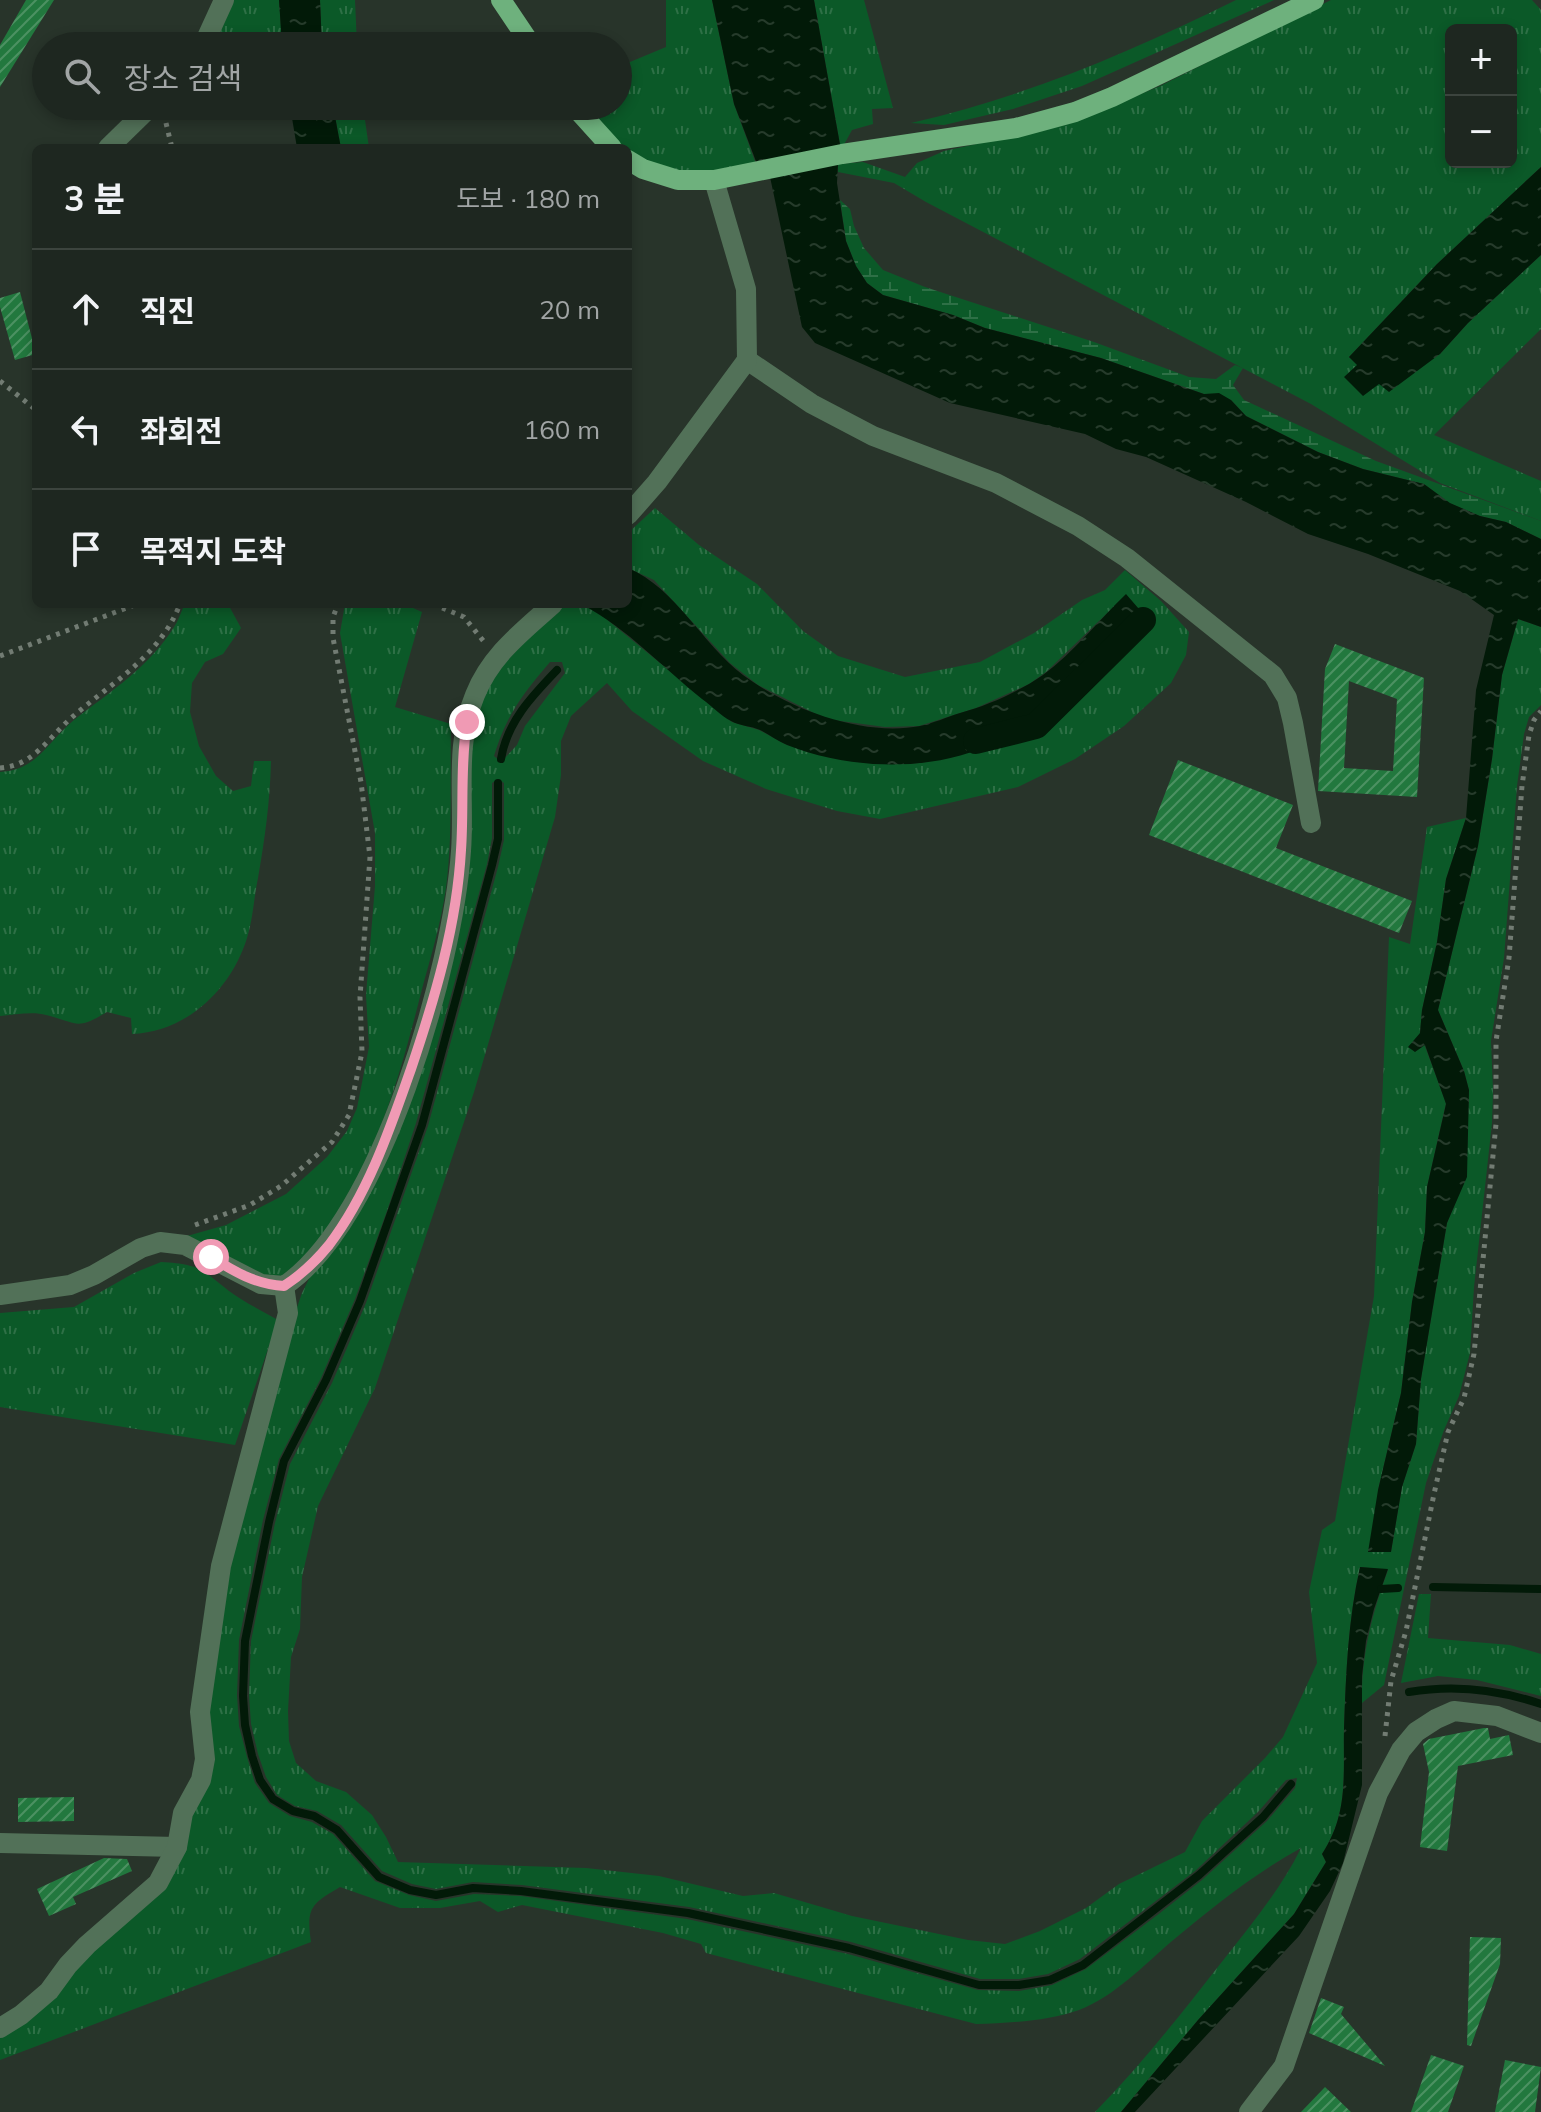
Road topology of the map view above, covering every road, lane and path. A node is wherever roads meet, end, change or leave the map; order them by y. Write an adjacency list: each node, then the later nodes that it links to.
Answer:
1 (224, 0): 4 (street)
2 (501, 0): 5 (main road)
3 (1314, 0): 13 (main road)
4 (209, 32)
5 (523, 32)
6 (148, 120): 9 (street)
7 (161, 120): 10 (path)
8 (587, 120): 11 (main road)
9 (114, 144)
10 (170, 144)
11 (608, 144)
12 (632, 162): 13 (main road)
13 (714, 180): 14 (street)
14 (747, 360): 17 (street); 27 (street)
15 (0, 381): 16 (path)
16 (32, 407)
17 (632, 510)
18 (126, 608): 23 (path)
19 (178, 608): 26 (path)
20 (336, 608): 28 (path)
21 (443, 608): 24 (path)
22 (549, 608): 24 (street)
23 (0, 656)
24 (495, 657): 29 (street)
25 (1541, 711): 32 (path)
26 (0, 768)
27 (1311, 823)
28 (160, 1242): 29 (street); 30 (street)
29 (284, 1286): 34 (street)
30 (0, 1295)
31 (1541, 1733): 36 (street)
32 (1383, 1751)
33 (0, 1843): 34 (street)
34 (177, 1847): 35 (street)
35 (0, 2028)
36 (1249, 2112)

